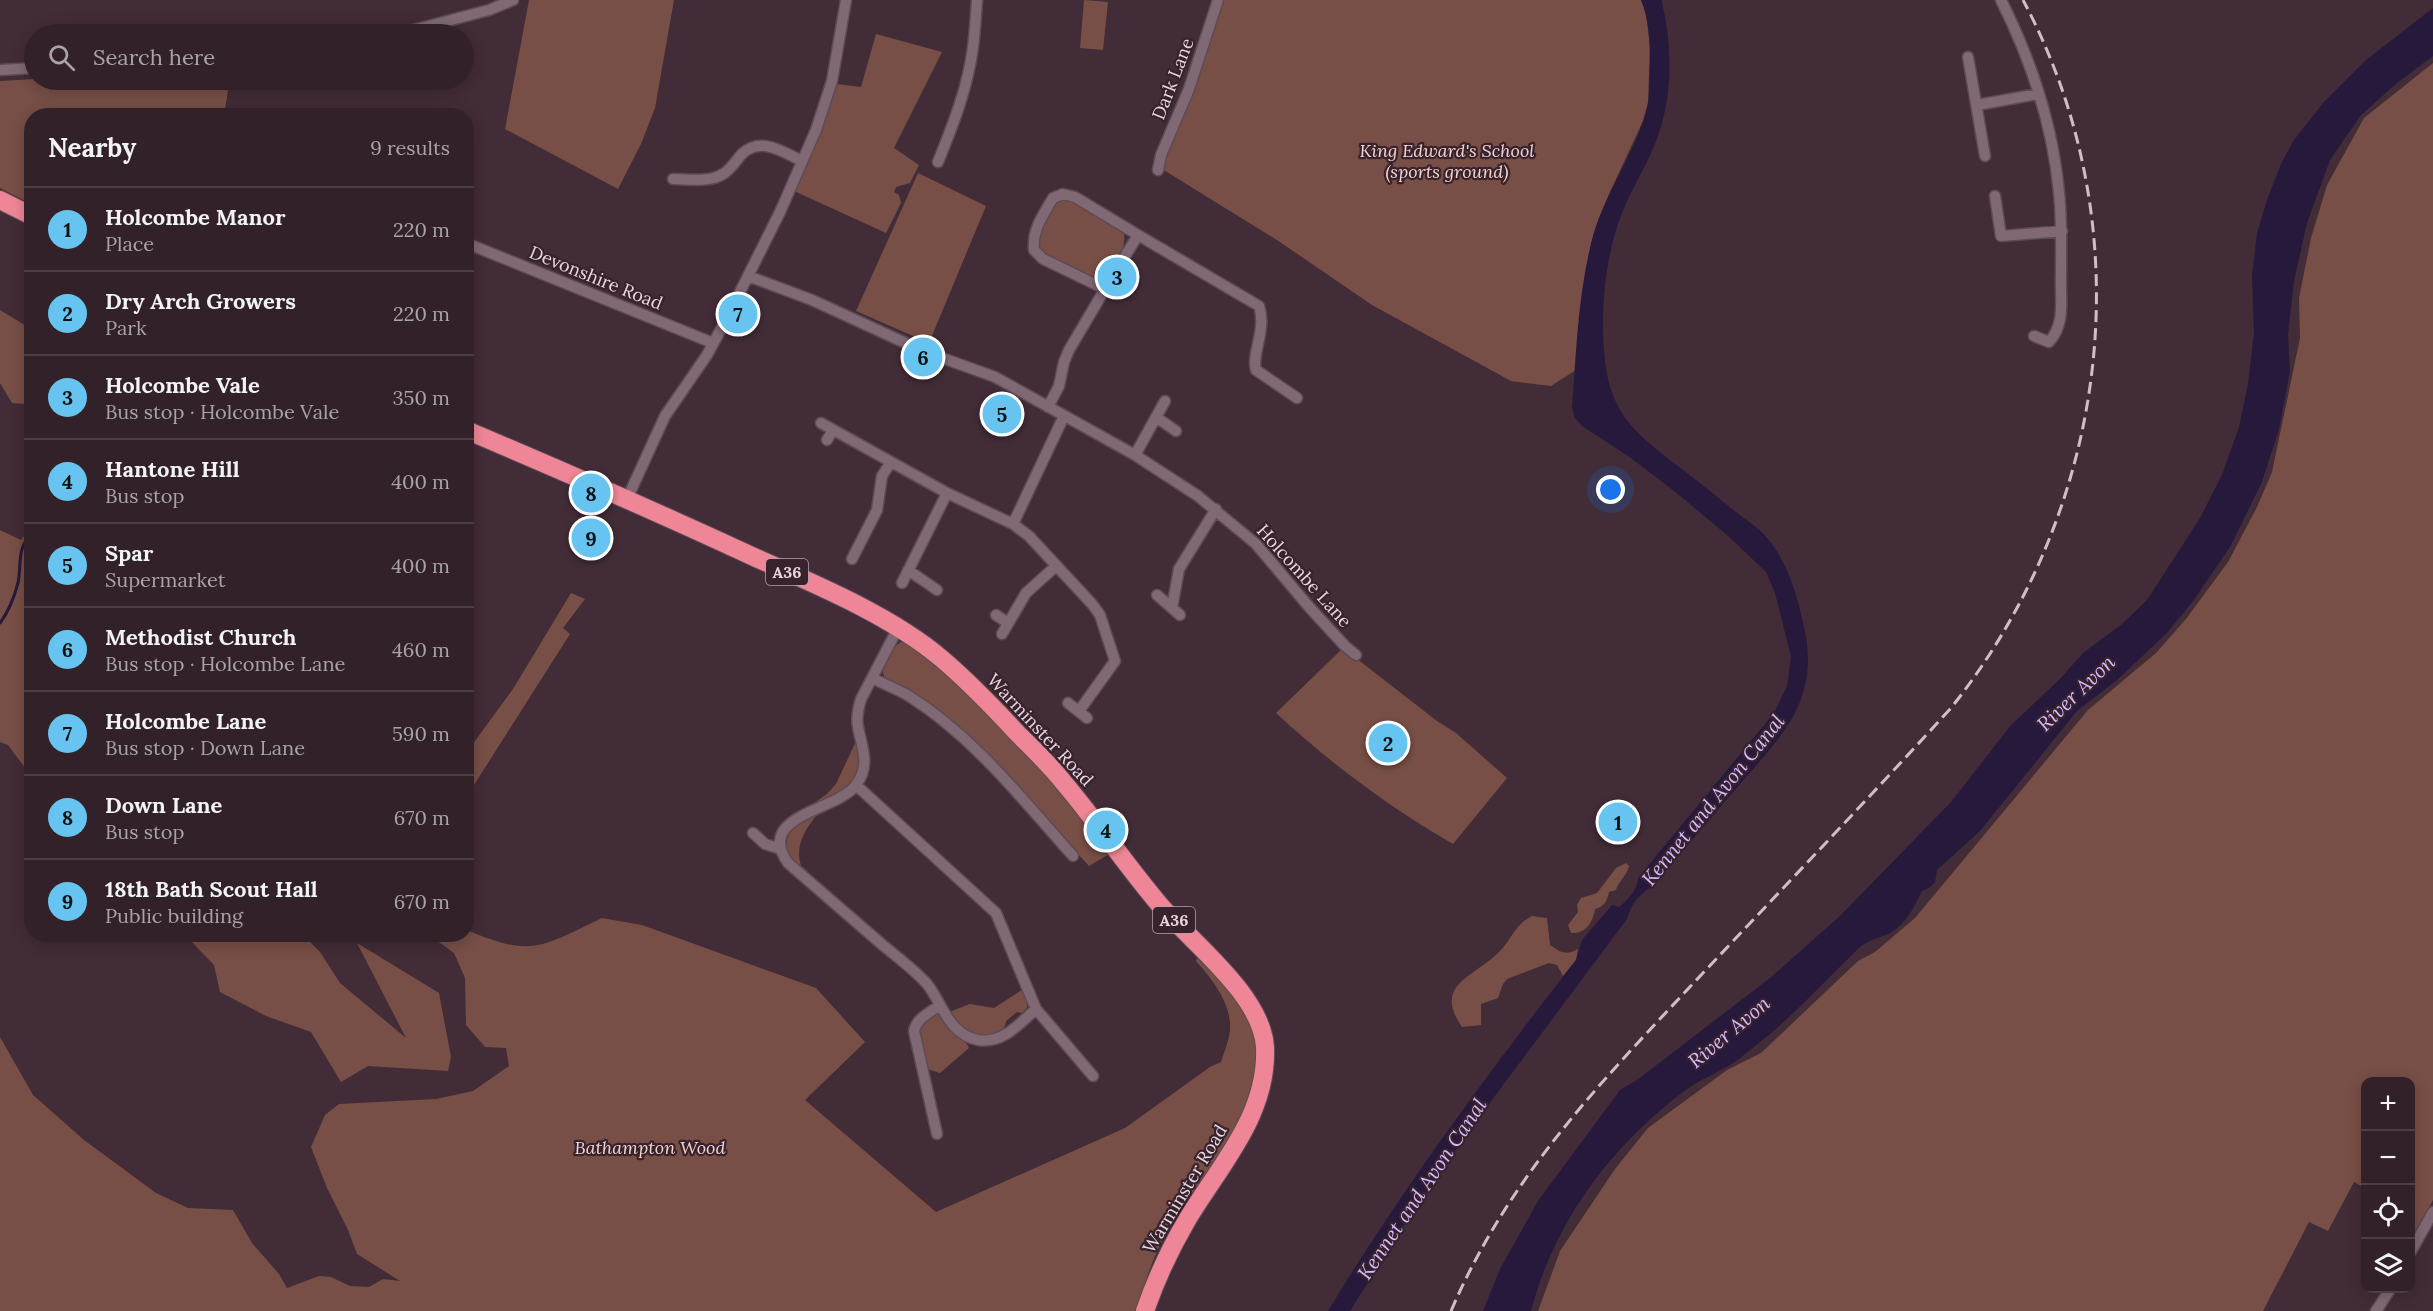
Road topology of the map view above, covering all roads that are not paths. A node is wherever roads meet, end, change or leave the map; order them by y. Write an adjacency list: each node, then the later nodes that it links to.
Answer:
1 (513, 0): 6 (street)
2 (846, 0): 13 (street)
3 (977, 0): 14 (street)
4 (1218, 0): 15 (street, Dark Lane)
5 (2001, 0): 10 (street)
6 (436, 24)
7 (1968, 57): 11 (street)
8 (24, 69): 9 (street)
9 (0, 70)
10 (2038, 94): 11 (street); 20 (street)
11 (1977, 105): 12 (street)
12 (1985, 156)
13 (802, 161): 16 (street); 23 (street)
14 (938, 162)
15 (1158, 170)
16 (673, 179)
17 (1995, 196): 20 (street)
18 (0, 200): 19 (highway)
19 (24, 212)
20 (2062, 231): 25 (street)
21 (1138, 235): 24 (street); 24 (street); 27 (street)
22 (474, 246): 26 (street, Devonshire Road)
23 (748, 276): 26 (street); 29 (street, Holcombe Lane)
24 (1105, 289): 29 (street)
25 (2034, 336)
26 (713, 343): 40 (street)
27 (1297, 398)
28 (1165, 401): 31 (street)
29 (1048, 407): 30 (street, Holcombe Lane)
30 (1064, 416): 37 (street, Holcombe Lane); 42 (street)
31 (1156, 417): 34 (street); 37 (street)
32 (821, 423): 33 (street)
33 (833, 430): 36 (street); 38 (street)
34 (1176, 431)
35 (474, 433): 40 (highway, Warminster Road / A36)
36 (827, 440)
37 (1135, 455): 41 (street, Holcombe Lane)
38 (891, 462): 39 (street); 43 (street)
39 (947, 493): 42 (street); 45 (street)
40 (627, 499): 51 (highway, Warminster Road / A36)
41 (1216, 509): 48 (street); 53 (street, Holcombe Lane)
42 (1013, 524): 44 (street)
43 (852, 559)
44 (1056, 566): 50 (street); 55 (street)
45 (908, 570): 46 (street); 47 (street)
46 (902, 583)
47 (938, 590)
48 (1157, 595)
49 (996, 615): 50 (street)
50 (1008, 623): 52 (street)
51 (898, 628): 54 (street); 67 (highway, Warminster Road / A36)
52 (1002, 634)
53 (1356, 655)
54 (872, 678): 56 (street); 59 (street)
55 (1068, 703)
56 (856, 785): 58 (street); 61 (street)
57 (753, 833): 58 (street)
58 (780, 849): 60 (street)
59 (1073, 856)
60 (939, 1006): 61 (street); 63 (street)
61 (1036, 1009): 62 (street)
62 (1093, 1076)
63 (937, 1134)
64 (2433, 1212): 65 (street)
65 (2415, 1244)
66 (2388, 1293): 68 (street)
67 (1145, 1311)
68 (2376, 1311)

